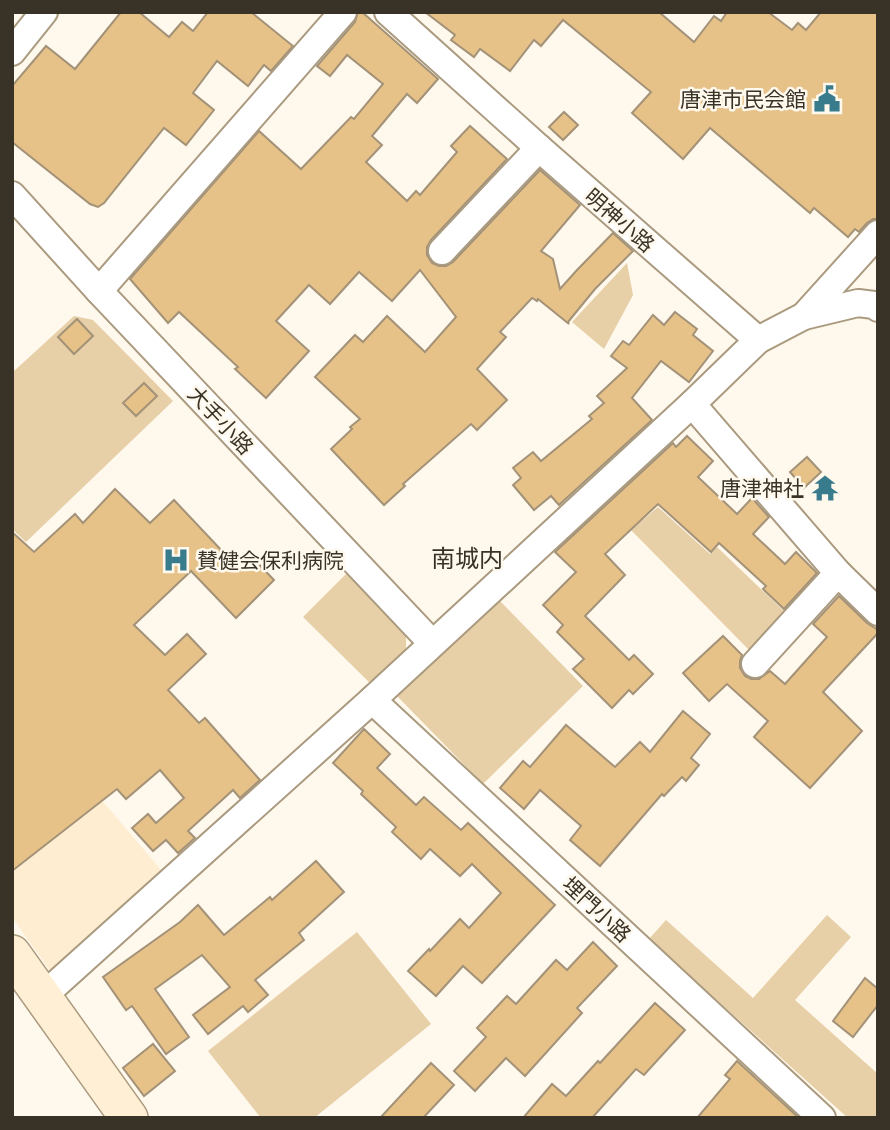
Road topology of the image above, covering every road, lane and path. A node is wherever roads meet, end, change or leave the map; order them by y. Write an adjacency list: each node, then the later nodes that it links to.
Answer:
1 (44, 12): 4 (street)
2 (343, 12): 9 (street)
3 (388, 12): 5 (street, 明神小路)
4 (12, 52)
5 (539, 148): 8 (street); 12 (street, 明神小路)
6 (12, 195): 9 (street, 大手小路)
7 (878, 234): 11 (street)
8 (442, 251)
9 (99, 291): 16 (street, 大手小路)
10 (878, 308): 11 (street)
11 (804, 317): 12 (street)
12 (758, 341): 13 (street)
13 (692, 404): 14 (street); 16 (street)
14 (838, 573): 15 (street); 17 (street)
15 (878, 612)
16 (432, 643): 18 (street)
17 (755, 664)
18 (372, 700): 20 (street); 22 (street, 埋門小路)
19 (12, 954): 20 (street)
20 (43, 996): 21 (street)
21 (129, 1118)
22 (822, 1118)

